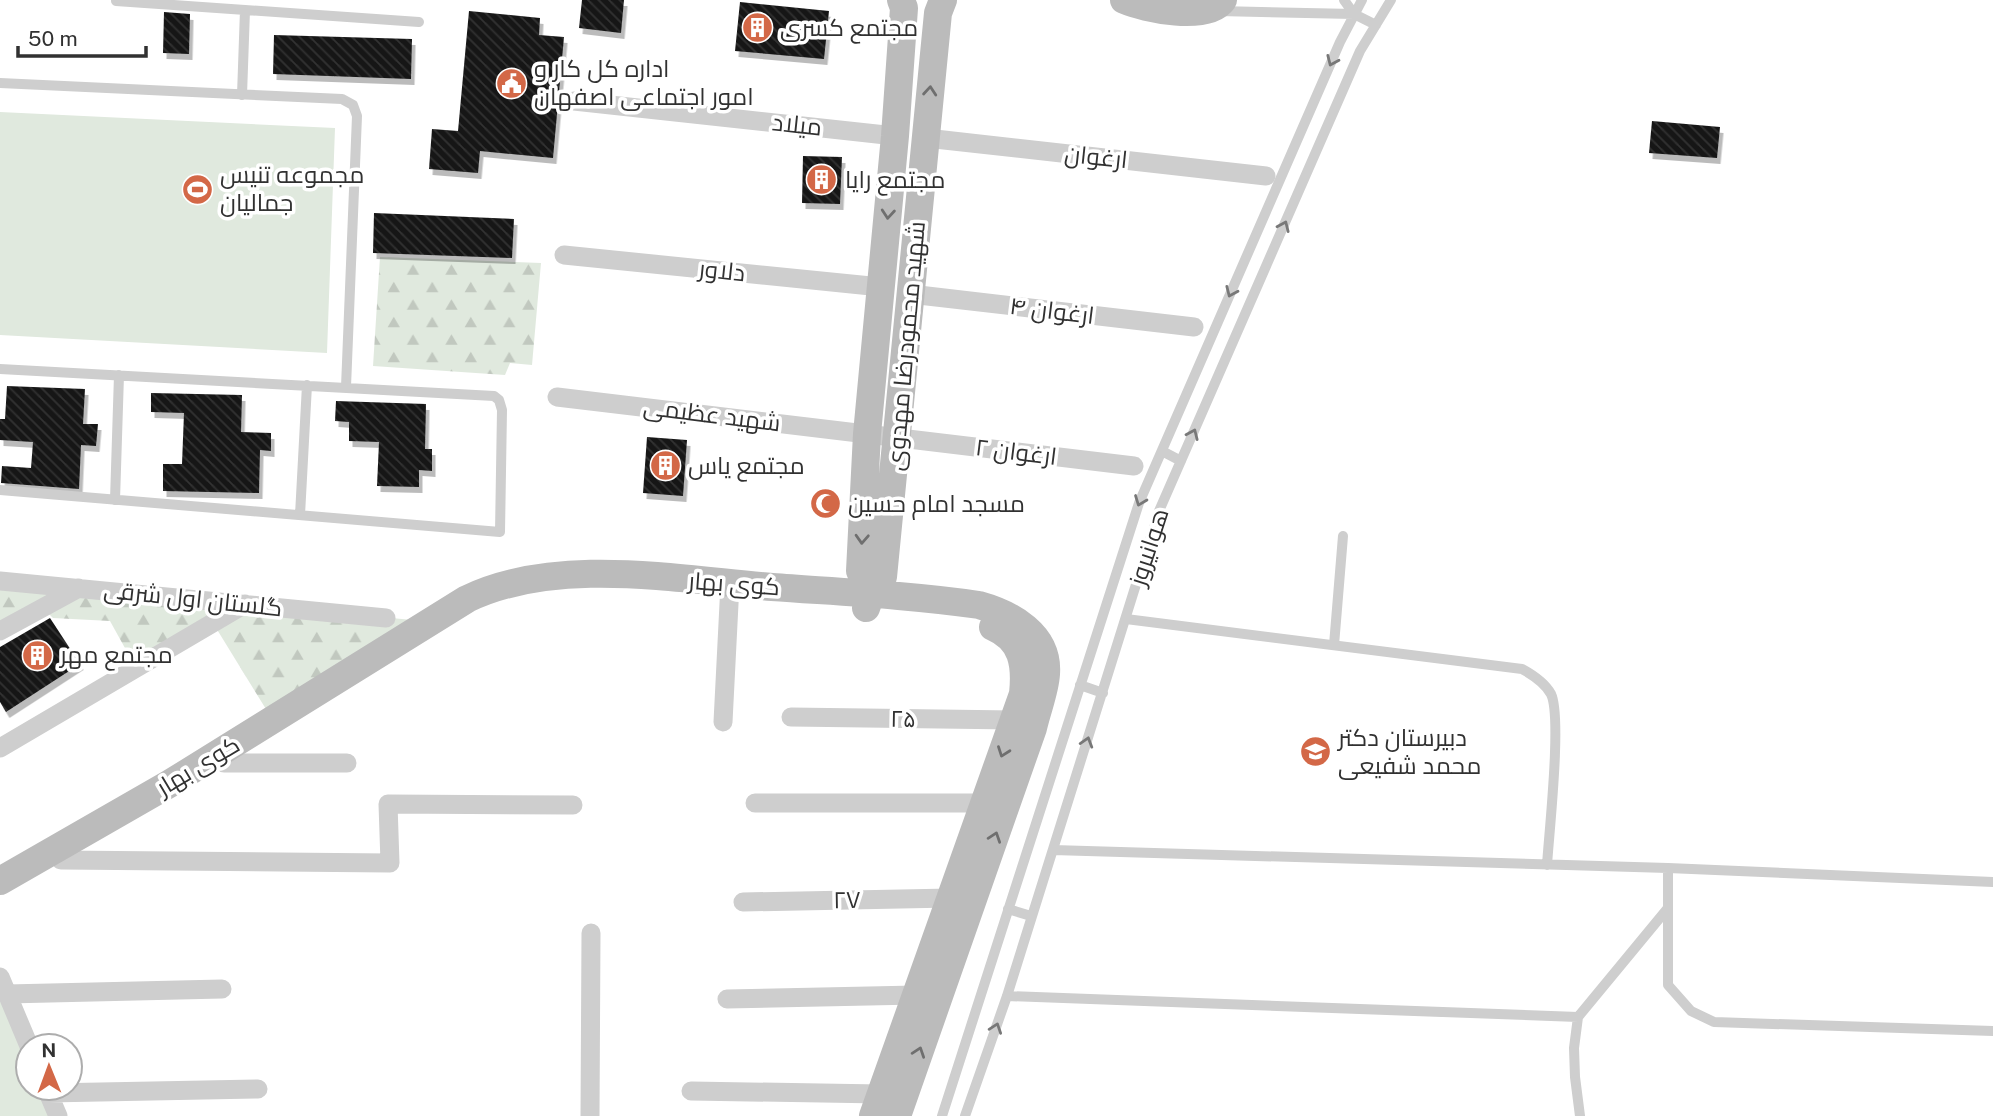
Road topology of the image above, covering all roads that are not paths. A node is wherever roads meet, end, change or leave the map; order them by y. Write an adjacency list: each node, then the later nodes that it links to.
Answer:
1 (901, 0): 16 (street, شهید محمودرضا مهدوی)
2 (943, 0): 17 (street, شهید محمودرضا مهدوی, one-way to 2)
3 (1124, 0): 8 (street)
4 (1344, 0): 10 (lane)
5 (1362, 0): 10 (lane, هوانیروز)
6 (1391, 0): 12 (lane, هوانیروز)
7 (116, 1): 9 (lane)
8 (1215, 5): 10 (lane)
9 (245, 10): 11 (lane); 14 (lane)
10 (1354, 15): 12 (lane); 30 (lane, هوانیروز, one-way to 30)
11 (419, 22)
12 (1376, 25): 31 (lane, هوانیروز, one-way to 12)
13 (0, 83): 14 (lane)
14 (242, 95): 26 (lane)
15 (574, 101): 16 (street, میلاد)
16 (895, 136): 17 (street); 20 (street, شهید محمودرضا مهدوی, one-way to 20)
17 (926, 138): 18 (street, ارغوان); 21 (street, شهید محمودرضا مهدوی)
18 (1266, 176)
19 (564, 255): 20 (street, دلاور)
20 (881, 287): 28 (street, شهید محمودرضا مهدوی)
21 (910, 294): 22 (street, ارغوان ۴); 29 (street, شهید محمودرضا مهدوی)
22 (1194, 327)
23 (0, 369): 24 (lane)
24 (119, 375): 25 (lane); 34 (lane)
25 (307, 385): 26 (lane); 35 (lane)
26 (346, 387): 35 (lane)
27 (557, 397): 28 (street, شهید عظیمی)
28 (867, 434): 29 (street, شهید عظیمی); 40 (street, شهید محمودرضا مهدوی, one-way to 40)
29 (897, 438): 32 (street, ارغوان ۲); 40 (street, شهید محمودرضا مهدوی)
30 (1161, 451): 31 (lane); 46 (lane, هوانیروز, one-way to 46)
31 (1181, 461): 43 (lane, هوانیروز)
32 (1134, 466)
33 (0, 490): 34 (lane)
34 (115, 500): 35 (lane)
35 (300, 515)
36 (1343, 536): 45 (lane)
37 (0, 581): 38 (street, گلستان اول شرقی)
38 (80, 588): 41 (street, گلستان اول شرقی); 44 (street)
39 (729, 591): 40 (street, کوی بهار); 50 (street); 52 (street, کوی بهار); 58 (street, کوی بهار)
40 (868, 602): 49 (street, کوی بهار); 81 (street, کوی بهار, one-way to 40)
41 (245, 604): 42 (street, گلستان اول شرقی); 51 (street)
42 (386, 618)
43 (1126, 619): 45 (lane); 47 (lane, هوانیروز)
44 (0, 631)
45 (1334, 645): 59 (lane)
46 (1080, 685): 47 (lane); 67 (lane, هوانیروز)
47 (1102, 693): 57 (lane, هوانیروز, one-way to 47)
48 (791, 717): 49 (street, ۲۵)
49 (1014, 720): 55 (street, کوی بهار, one-way to 55)
50 (723, 722)
51 (0, 748)
52 (224, 763): 53 (street); 58 (street, کوی بهار)
53 (348, 763)
54 (755, 803): 55 (street)
55 (984, 803): 64 (street, کوی بهار)
56 (573, 805): 58 (street)
57 (1054, 850): 59 (lane); 68 (lane, هوانیروز)
58 (58, 855): 61 (street, کوی بهار); 63 (street, کوی بهار)
59 (1547, 865): 60 (lane)
60 (1668, 868): 62 (lane); 66 (lane)
61 (0, 881)
62 (1993, 882)
63 (0, 894)
64 (951, 898): 65 (street, ۲۷); 72 (street, کوی بهار)
65 (743, 902)
66 (1668, 908): 75 (lane); 76 (lane)
67 (1008, 909): 68 (lane); 83 (lane, هوانیروز)
68 (1031, 916): 73 (lane, هوانیروز)
69 (591, 933): 82 (street)
70 (3, 985): 71 (street); 77 (street)
71 (222, 989)
72 (916, 995): 74 (street); 81 (street, کوی بهار)
73 (1007, 996): 75 (lane); 84 (lane, هوانیروز, one-way to 73)
74 (727, 999)
75 (1578, 1017): 85 (lane)
76 (1993, 1031)
77 (23, 1032)
78 (258, 1089): 79 (street)
79 (84, 1091)
80 (691, 1091): 81 (street)
81 (884, 1109)
82 (590, 1116)
83 (942, 1116)
84 (965, 1116)
85 (1580, 1116)

